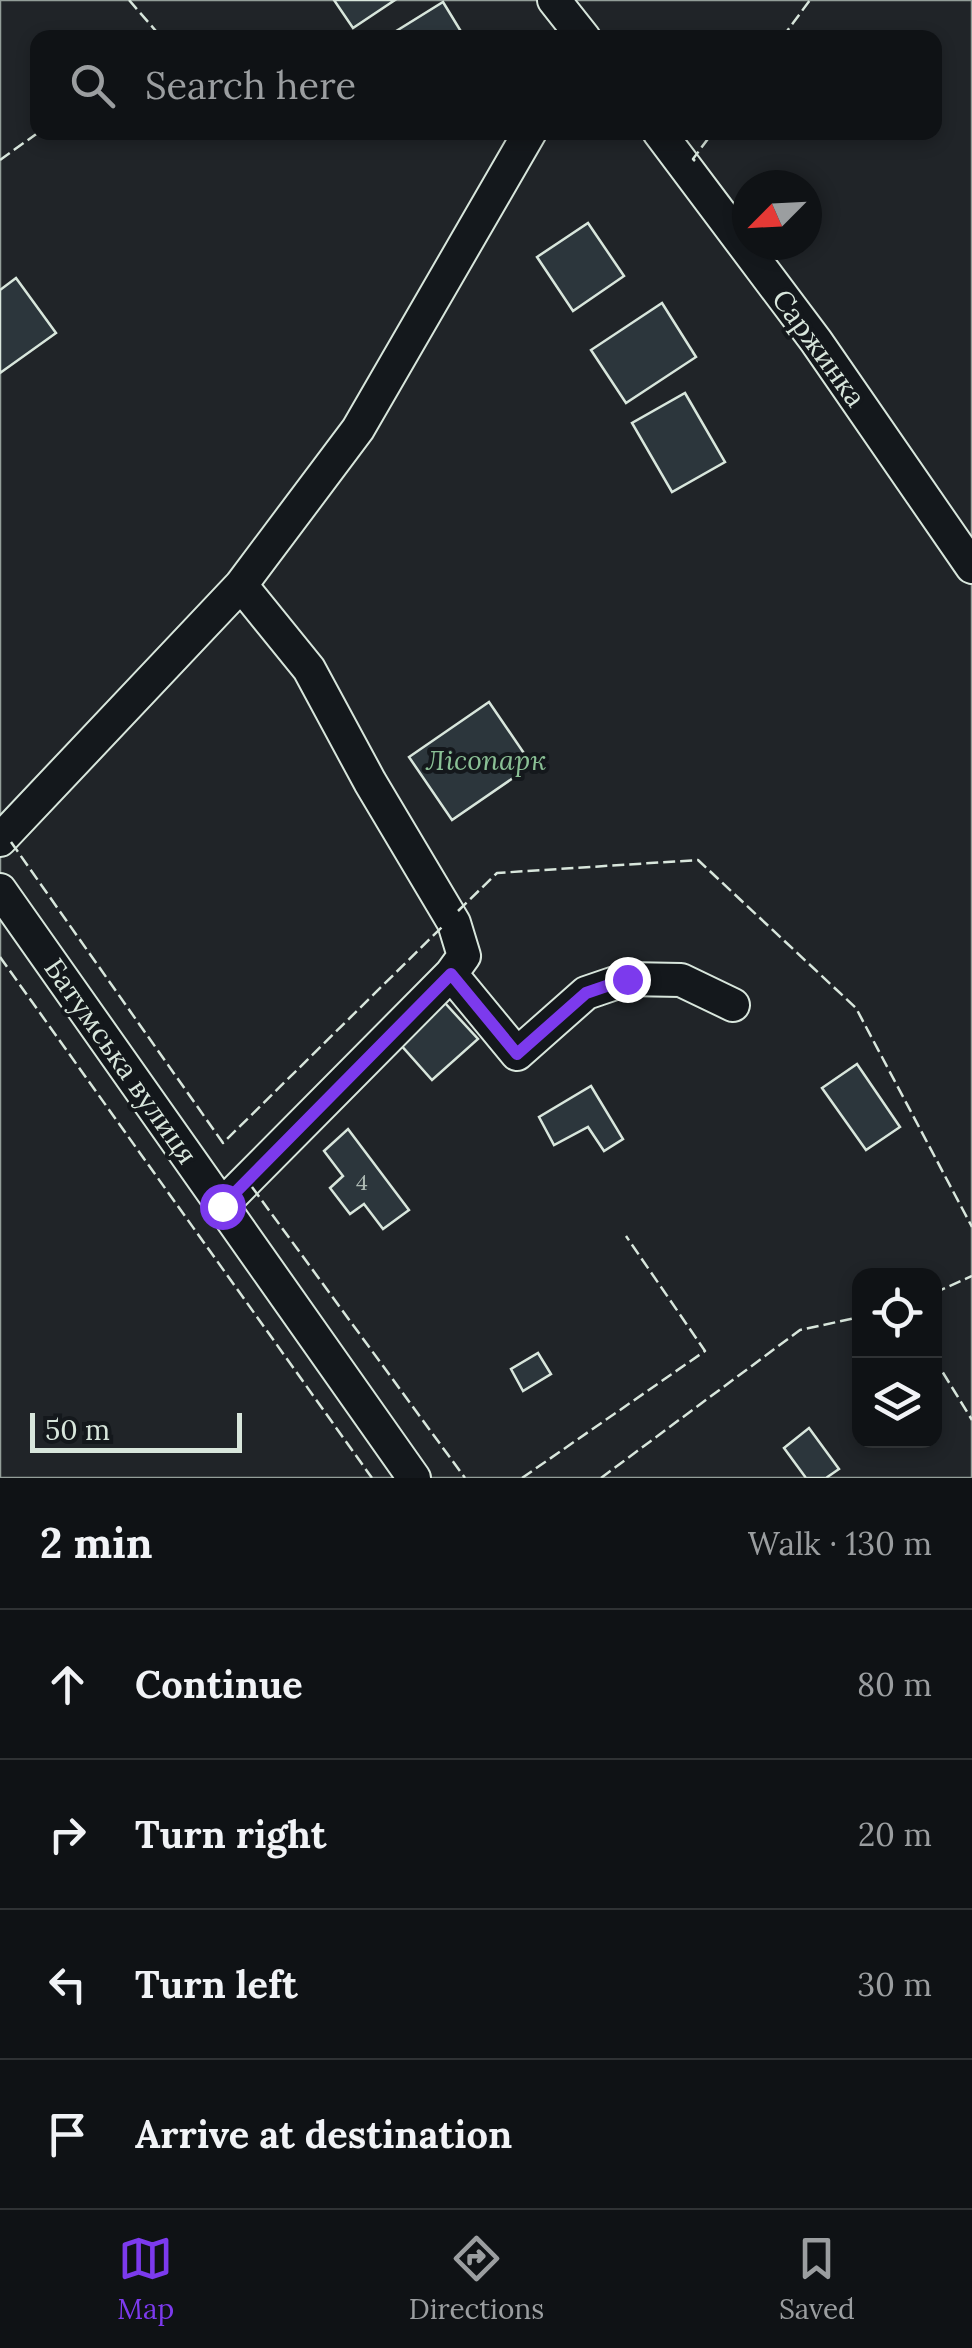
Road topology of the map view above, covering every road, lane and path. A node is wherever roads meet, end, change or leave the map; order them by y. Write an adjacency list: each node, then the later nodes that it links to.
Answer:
1 (554, 0): 2 (street)
2 (578, 30)
3 (525, 140): 6 (street)
4 (665, 140): 5 (street, Саржинка)
5 (972, 567)
6 (241, 584): 7 (street); 9 (street)
7 (0, 840)
8 (0, 890): 11 (street, Батумська вулиця)
9 (451, 974): 10 (street); 11 (street)
10 (733, 1005)
11 (222, 1206): 12 (street, Батумська вулиця)
12 (414, 1478)

